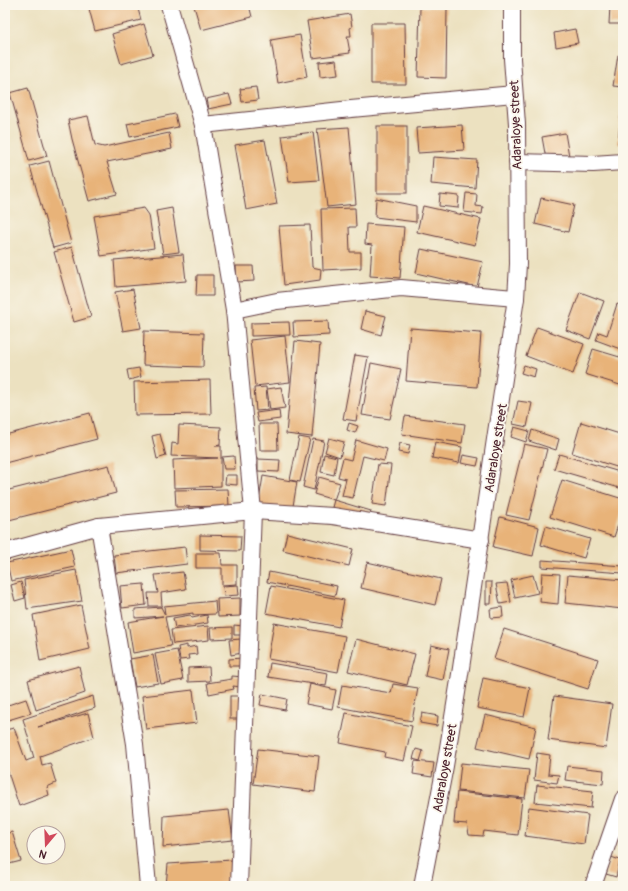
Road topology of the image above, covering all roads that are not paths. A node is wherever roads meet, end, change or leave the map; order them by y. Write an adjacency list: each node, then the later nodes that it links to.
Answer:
1 (168, 5): 4 (street)
2 (512, 5): 3 (street, Adaraloye street)
3 (514, 94): 4 (street); 5 (street, Adaraloye street)
4 (203, 125): 8 (street)
5 (517, 162): 6 (street); 7 (street, Adaraloye street)
6 (623, 162)
7 (516, 298): 8 (street); 11 (street, Adaraloye street)
8 (234, 310): 9 (street)
9 (253, 511): 10 (street); 11 (street); 15 (street)
10 (99, 526): 12 (street); 14 (street)
11 (481, 540): 16 (street, Adaraloye street)
12 (5, 552)
13 (623, 799): 17 (street)
14 (148, 886)
15 (238, 886)
16 (422, 886)
17 (593, 886)

